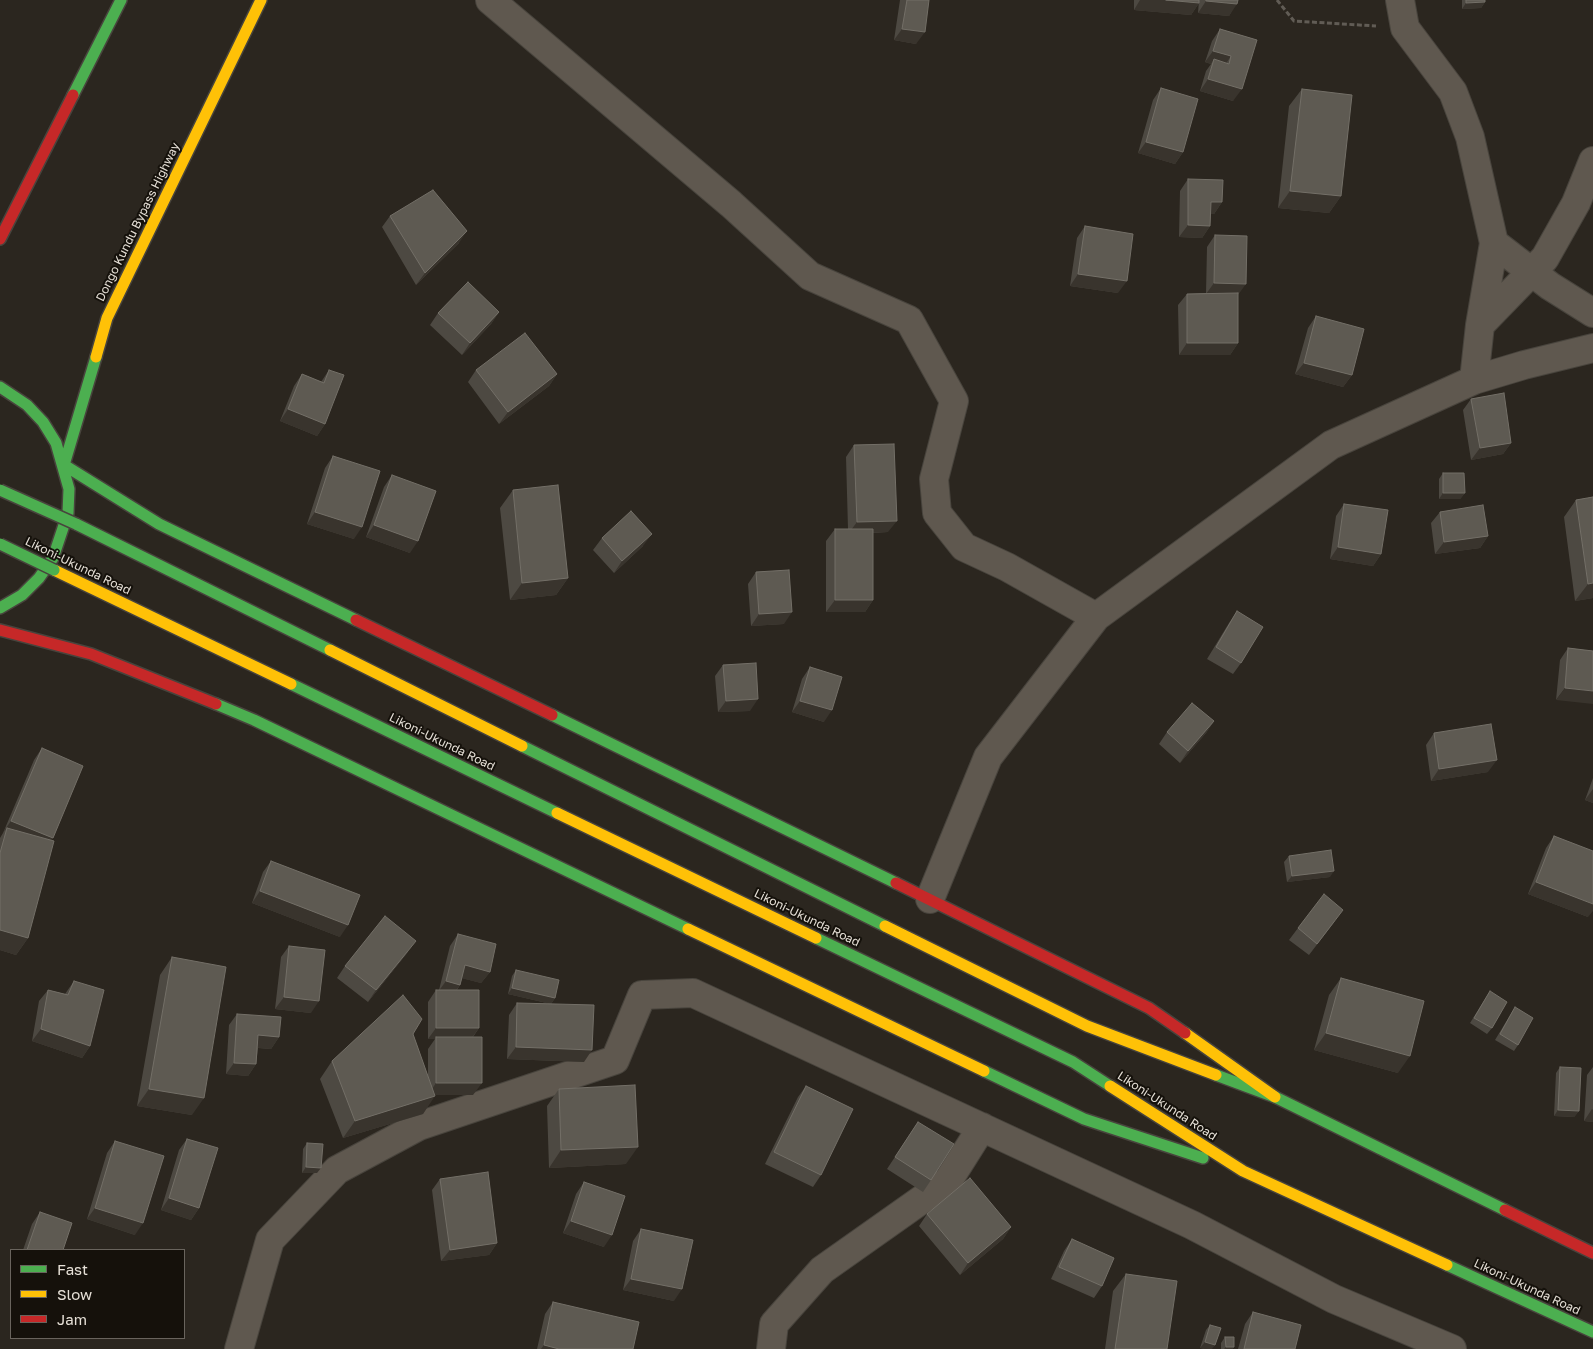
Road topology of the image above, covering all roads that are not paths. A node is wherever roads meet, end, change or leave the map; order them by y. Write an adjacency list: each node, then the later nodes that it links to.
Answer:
1 (121, 0): 6 (highway)
2 (262, 0): 14 (highway, Dongo Kundu Bypass Highway)
3 (490, 0): 18 (street)
4 (1400, 0): 7 (street)
5 (1593, 161): 8 (street)
6 (0, 239)
7 (1494, 243): 8 (street); 10 (street)
8 (1531, 272): 9 (street); 10 (street)
9 (1593, 313)
10 (1480, 324): 12 (street)
11 (1593, 348): 12 (street)
12 (1474, 380): 18 (street)
13 (0, 387): 14 (highway)
14 (64, 465): 17 (highway); 20 (highway)
15 (0, 490): 21 (highway, bridge)
16 (0, 544): 23 (highway, Likoni-Ukunda Road, bridge)
17 (0, 608)
18 (1096, 617): 20 (street)
19 (0, 630): 23 (highway)
20 (930, 899): 21 (highway)
21 (1275, 1097): 24 (highway)
22 (982, 1127): 26 (street); 27 (street); 28 (street)
23 (1243, 1171): 25 (highway, Likoni-Ukunda Road)
24 (1593, 1253)
25 (1593, 1332)
26 (239, 1349)
27 (771, 1349)
28 (1452, 1349)

